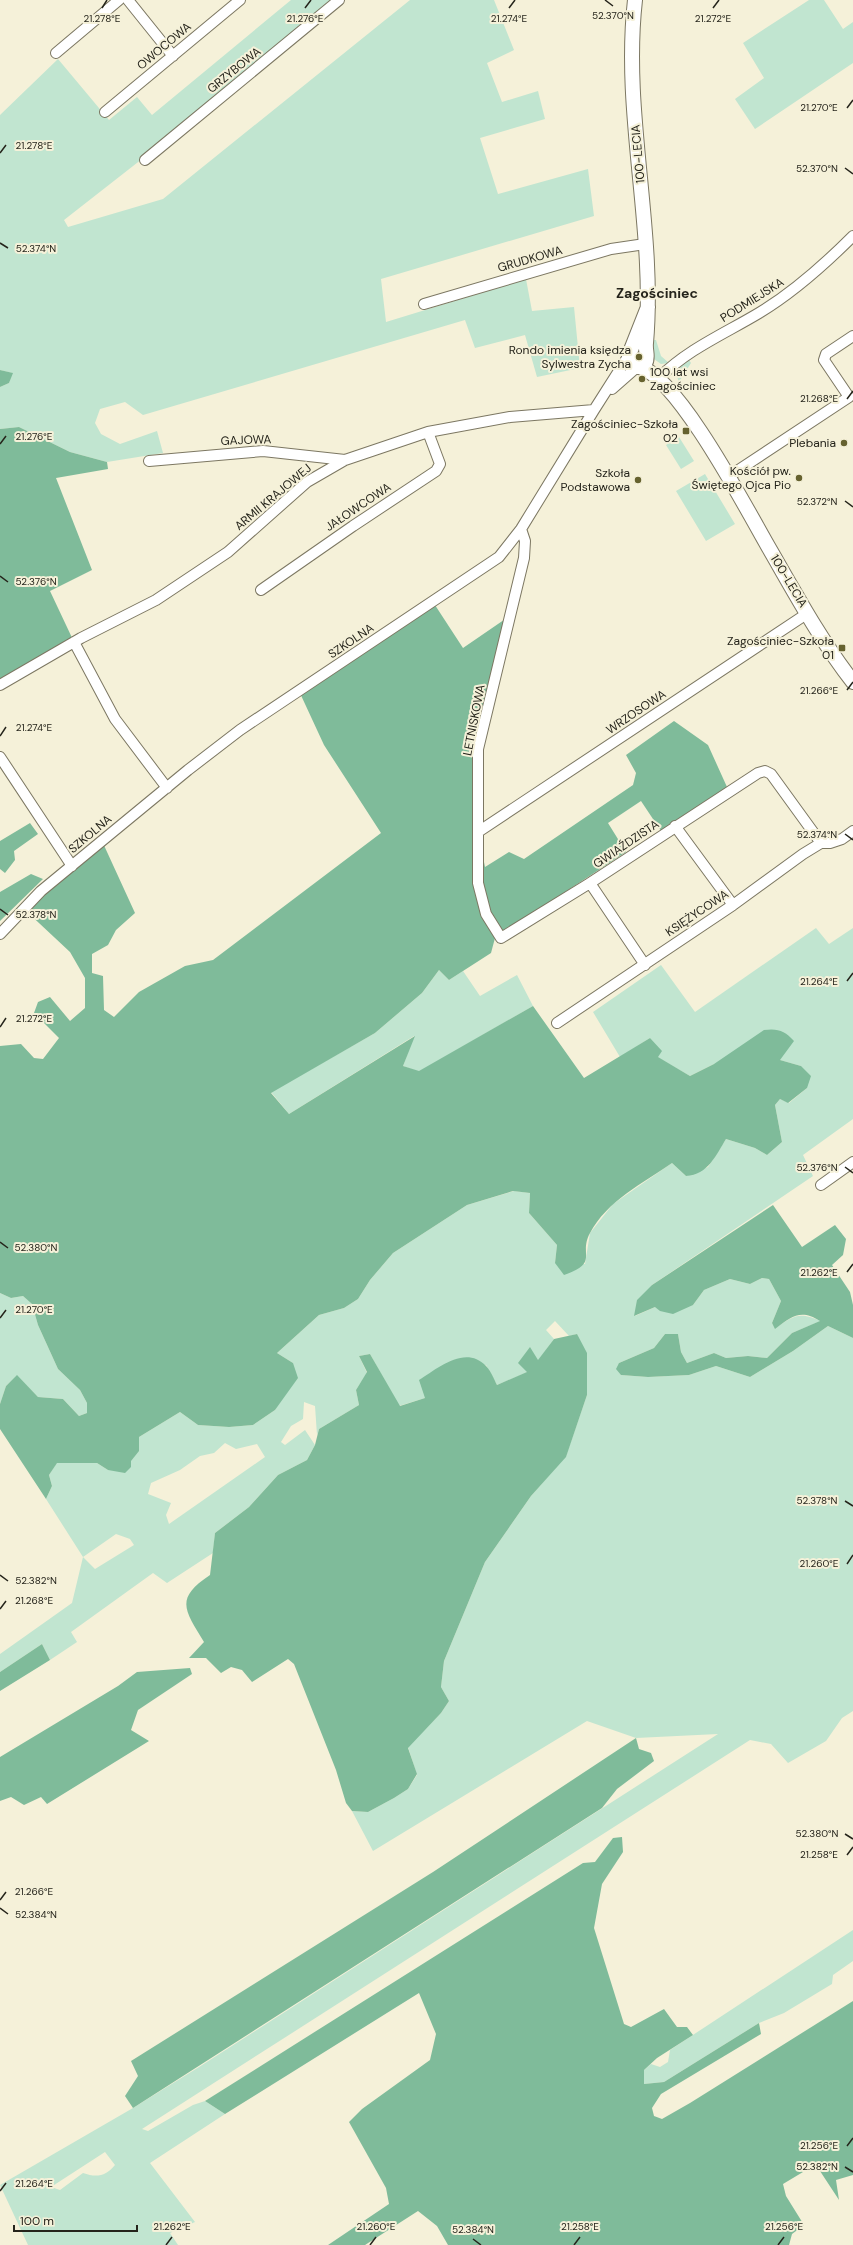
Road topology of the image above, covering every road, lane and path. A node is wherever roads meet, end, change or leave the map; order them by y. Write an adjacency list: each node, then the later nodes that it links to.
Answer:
1 (119, 0): 6 (street)
2 (128, 0): 7 (street)
3 (240, 0): 7 (street, OWOCOWA)
4 (339, 0): 9 (street, GRZYBOWA)
5 (635, 0): 11 (street, 100-LECIA)
6 (56, 53)
7 (173, 56): 8 (street, OWOCOWA)
8 (105, 112)
9 (145, 160)
10 (853, 236): 15 (street, PODMIEJSKA)
11 (645, 244): 12 (street, GRUDKOWA); 14 (street, 100-LECIA)
12 (424, 304)
13 (853, 336): 20 (street)
14 (639, 358): 15 (street, 100-LECIA); 16 (street, SZKOLNA)
15 (662, 376): 20 (street, 100-LECIA)
16 (594, 410): 17 (street, ARMII KRAJOWEJ); 21 (street, SZKOLNA)
17 (428, 432): 18 (street, ARMII KRAJOWEJ); 22 (street, JAŁOWCOWA)
18 (345, 460): 19 (street, GAJOWA); 24 (street, ARMII KRAJOWEJ)
19 (149, 461)
20 (728, 478): 23 (street, 100-LECIA)
21 (522, 529): 28 (street, SZKOLNA); 31 (street, LETNISKOWA)
22 (261, 590)
23 (808, 613): 25 (street, 100-LECIA); 31 (street, WRZOSOWA)
24 (74, 642): 26 (street, ARMII KRAJOWEJ); 28 (street)
25 (853, 682)
26 (0, 685)
27 (0, 757): 33 (street, SZKOLNA)
28 (167, 788): 33 (street, SZKOLNA)
29 (675, 826): 32 (street, GWIAŹDZISTA); 34 (street, GWIAŹDZISTA); 35 (street)
30 (853, 831): 32 (street, KSIĘŻYCOWA)
31 (478, 832): 37 (street, LETNISKOWA)
32 (821, 843): 35 (street, KSIĘŻYCOWA)
33 (72, 866): 36 (street, SZKOLNA)
34 (590, 883): 37 (street, GWIAŹDZISTA); 38 (street)
35 (733, 905): 38 (street, KSIĘŻYCOWA)
36 (0, 934)
37 (501, 938)
38 (645, 965): 39 (street, KSIĘŻYCOWA)
39 (557, 1023)
40 (853, 1162): 41 (street)
41 (821, 1185)

